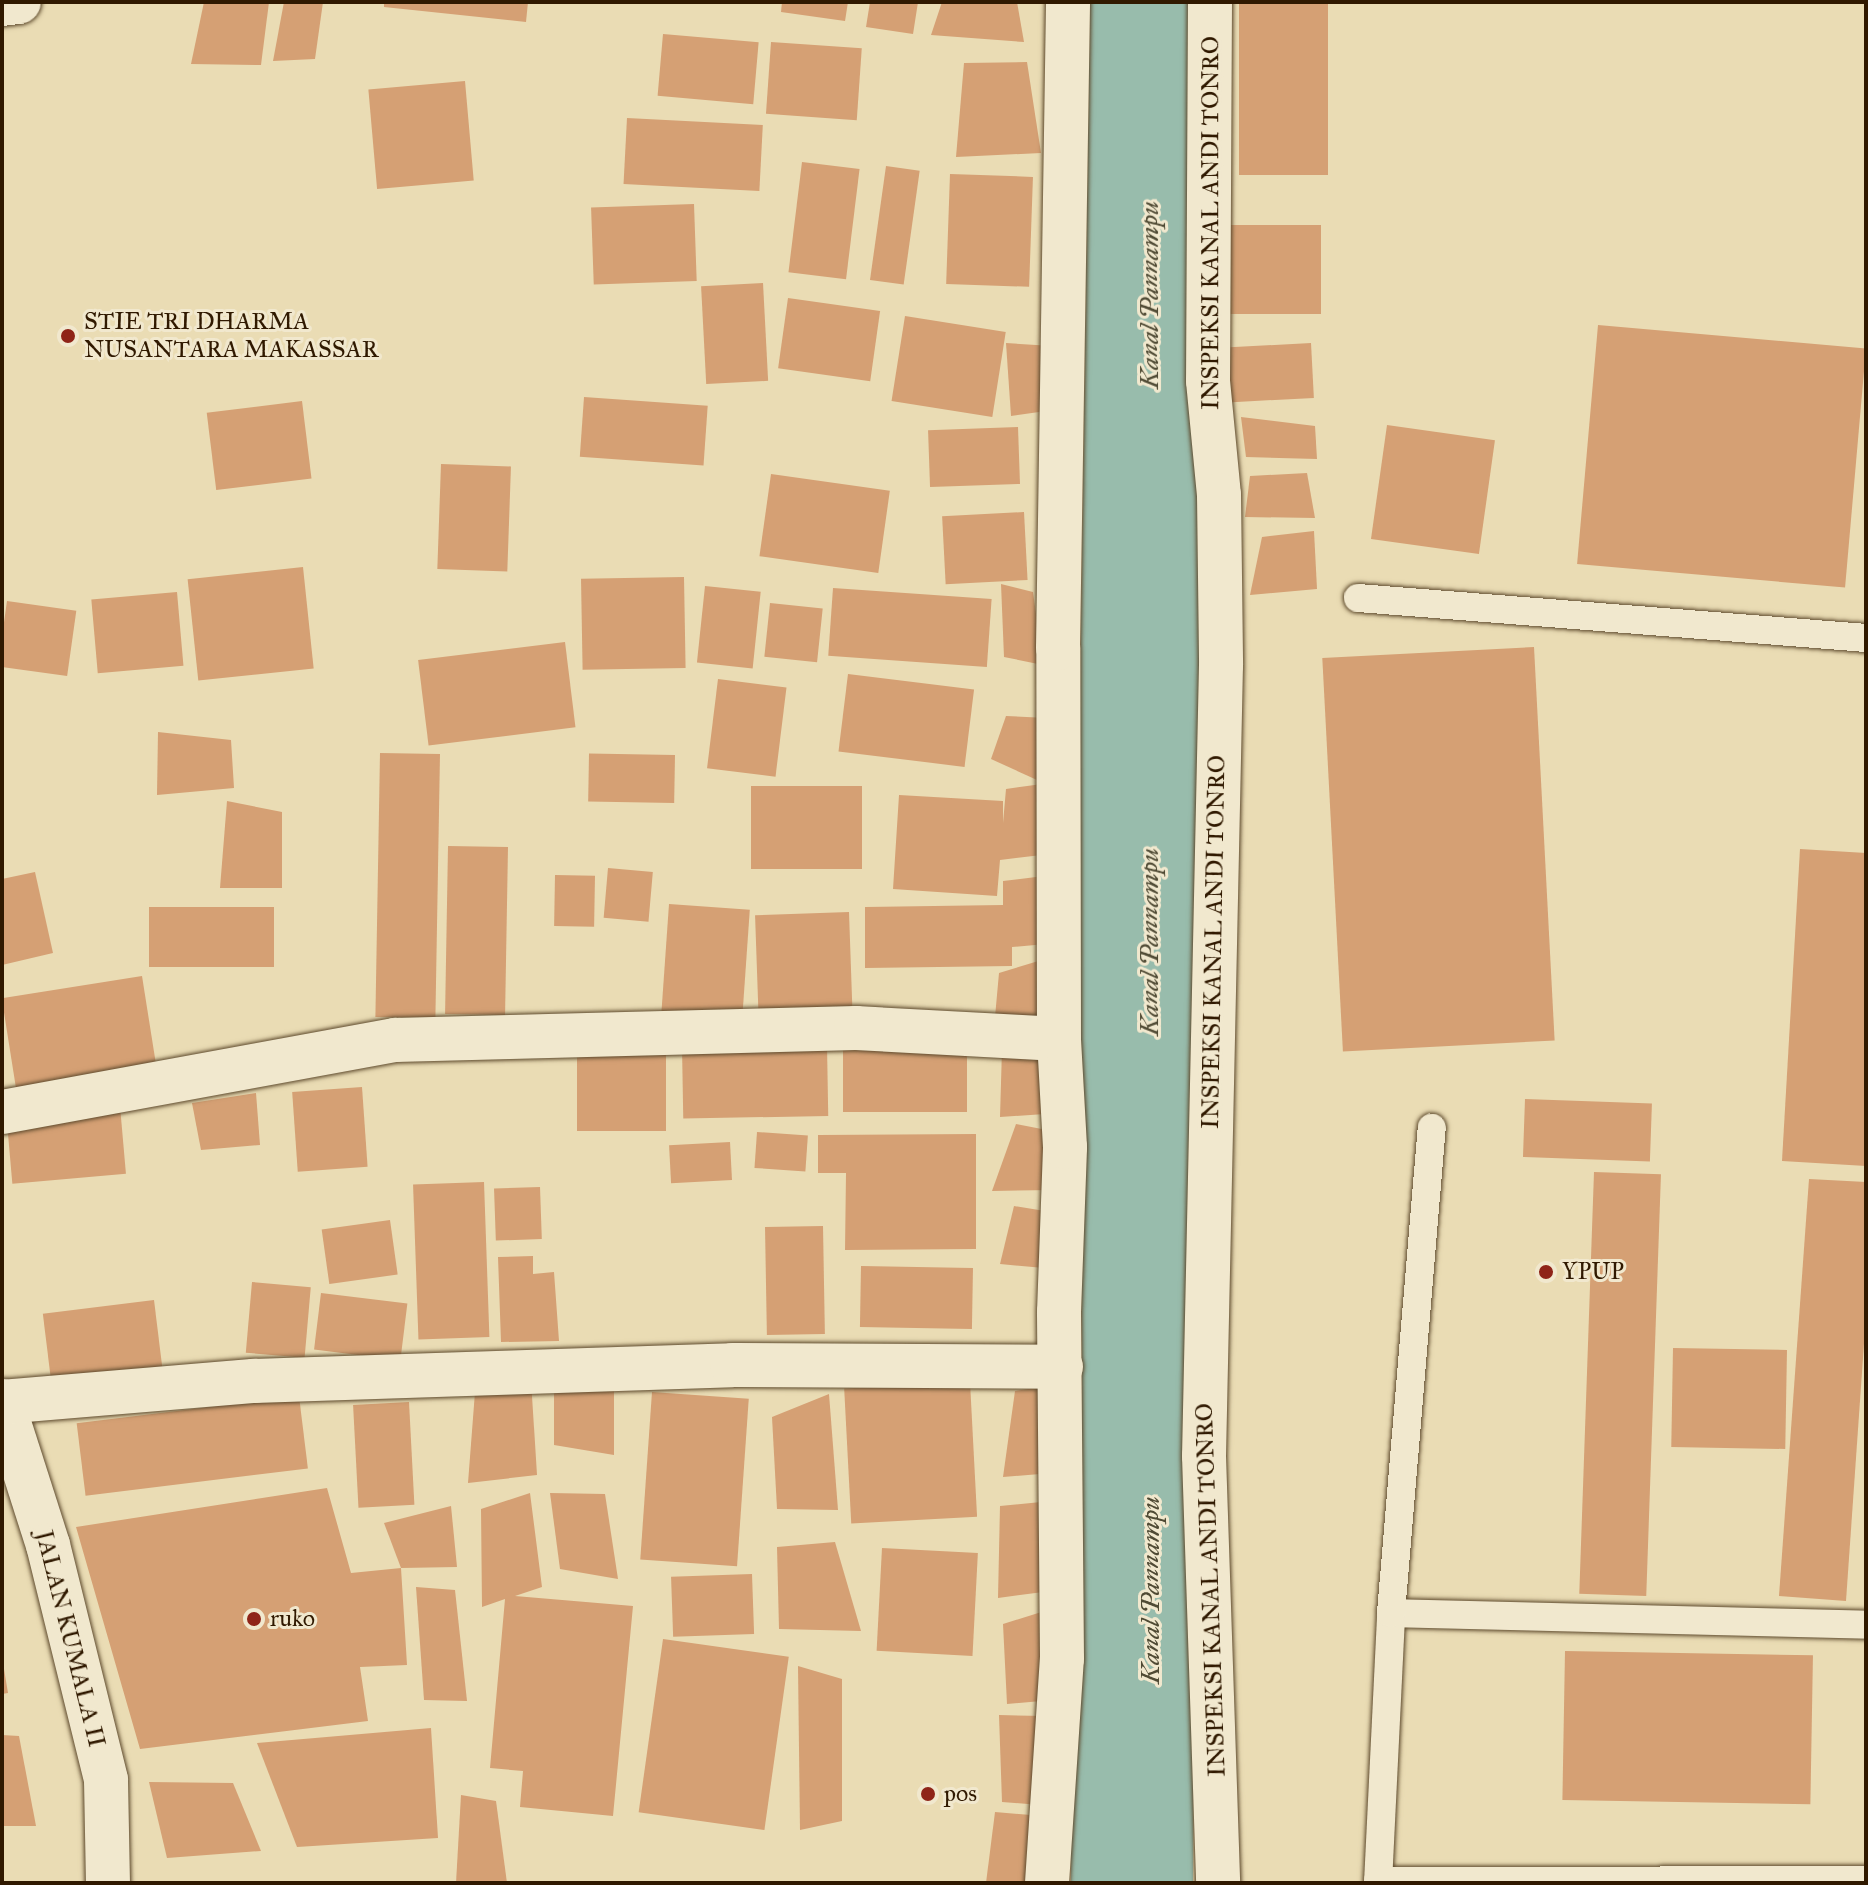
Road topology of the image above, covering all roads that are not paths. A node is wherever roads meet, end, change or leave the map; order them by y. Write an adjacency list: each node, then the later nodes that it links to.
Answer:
1 (19, 2): 4 (street)
2 (1068, 2): 7 (street)
3 (1210, 2): 18 (street, INSPEKSI KANAL ANDI TONRO)
4 (2, 4)
5 (1358, 598): 6 (lane)
6 (1866, 638)
7 (1059, 1039): 8 (street); 10 (street)
8 (2, 1112)
9 (1432, 1128): 12 (lane)
10 (1061, 1367): 11 (street); 17 (street)
11 (2, 1402): 16 (street, JALAN KUMALA II)
12 (1391, 1613): 13 (lane); 15 (lane)
13 (1866, 1625)
14 (1866, 1880): 15 (lane)
15 (1378, 1882)
16 (108, 1883)
17 (1047, 1883)
18 (1218, 1883)

